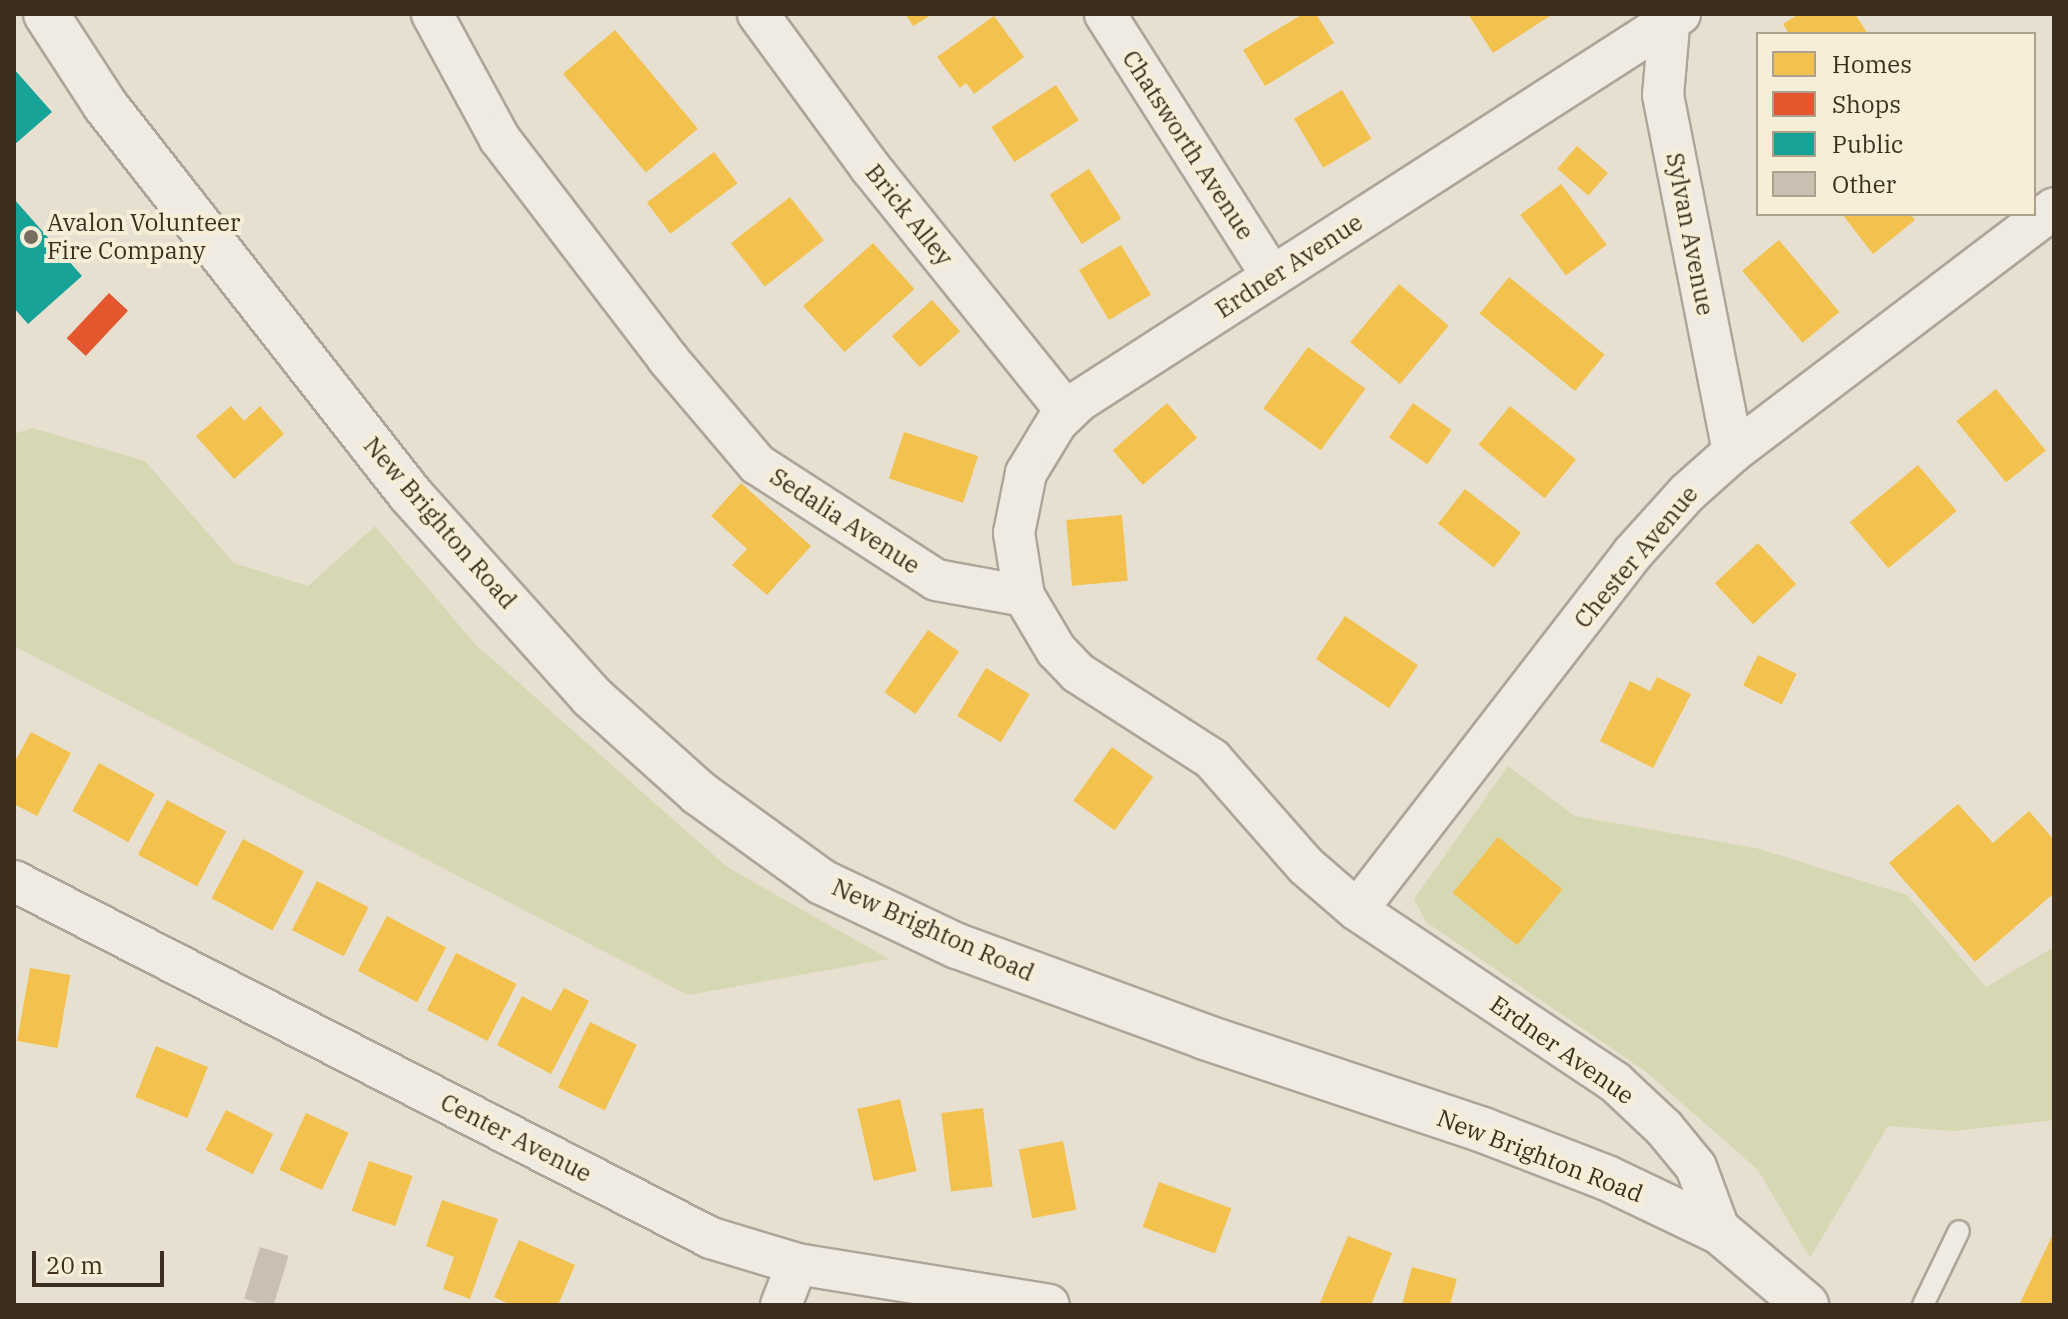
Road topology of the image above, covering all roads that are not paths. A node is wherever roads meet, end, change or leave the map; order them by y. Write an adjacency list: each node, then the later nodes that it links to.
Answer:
1 (46, 14): 14 (street, New Brighton Road)
2 (432, 14): 10 (street, Sedalia Avenue)
3 (758, 14): 8 (street, Brick Alley)
4 (1105, 14): 7 (street, Chatsworth Avenue)
5 (1674, 16): 7 (street, Erdner Avenue); 9 (street, Sylvan Avenue)
6 (2054, 208): 9 (street, Chester Avenue)
7 (1272, 276): 8 (street, Erdner Avenue)
8 (1066, 411): 10 (street, Erdner Avenue)
9 (1733, 452): 12 (street, Chester Avenue)
10 (1024, 596): 12 (street)
11 (14, 881): 15 (street, Center Avenue)
12 (1357, 910): 14 (street, Erdner Avenue)
13 (1959, 1231): 19 (lane)
14 (1720, 1232): 18 (street, New Brighton Road)
15 (797, 1264): 16 (street); 17 (street, Center Avenue)
16 (781, 1305)
17 (1049, 1305)
18 (1806, 1305)
19 (1923, 1305)

